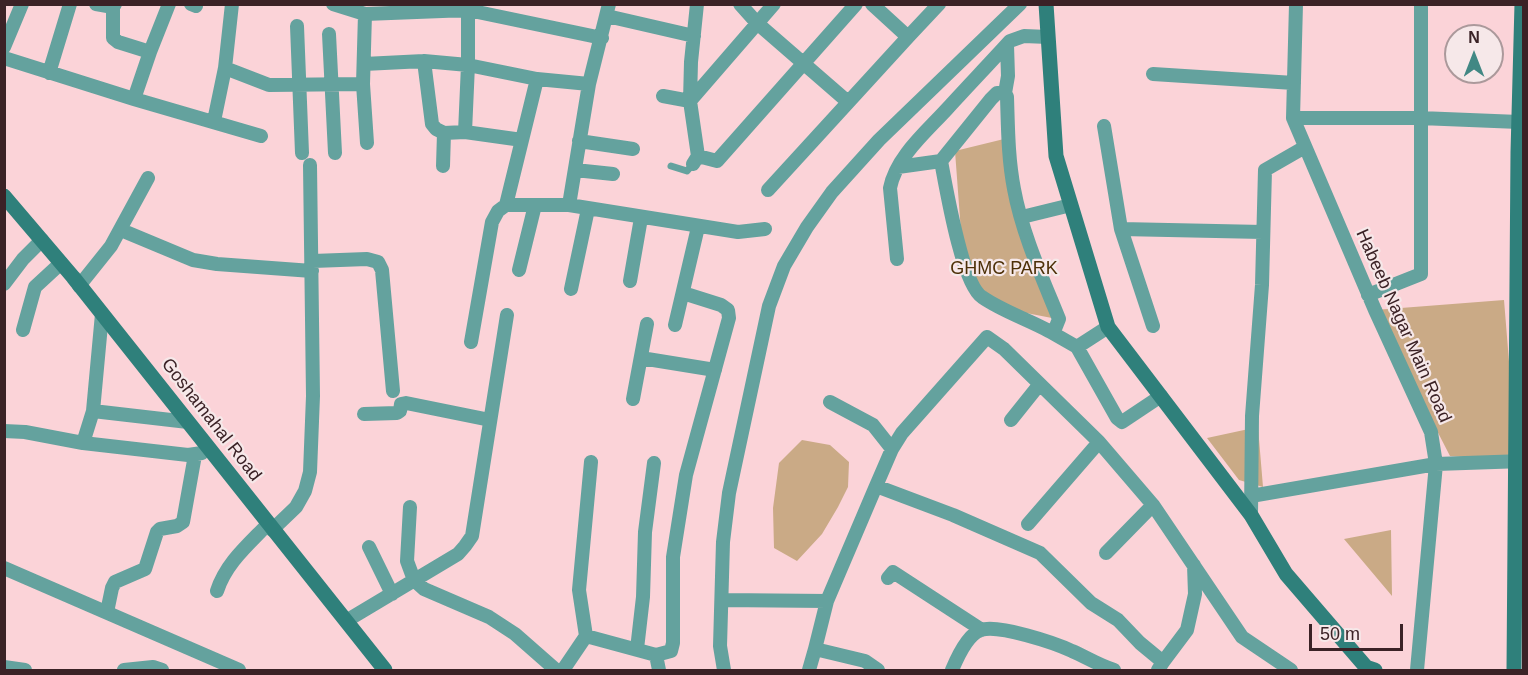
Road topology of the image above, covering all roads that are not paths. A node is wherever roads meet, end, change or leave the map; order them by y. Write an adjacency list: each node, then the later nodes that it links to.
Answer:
1 (22, 4): 32 (street)
2 (70, 4): 40 (street)
3 (96, 4): 18 (street)
4 (169, 4): 33 (street)
5 (232, 4): 39 (street)
6 (333, 4): 23 (street)
7 (698, 4): 27 (street)
8 (740, 4): 24 (street)
9 (774, 4): 24 (street)
10 (856, 4): 36 (street)
11 (872, 4): 28 (street)
12 (939, 4): 28 (street)
13 (1020, 4): 148 (street)
14 (1046, 4): 29 (street)
15 (1296, 4): 43 (street, Habeeb Nagar Main Road)
16 (1421, 4): 54 (street)
17 (1522, 4): 56 (street)
18 (114, 6): 33 (street)
19 (440, 8): 20 (street); 21 (street)
20 (380, 9): 23 (street)
21 (471, 9): 30 (street); 38 (street)
22 (608, 10): 27 (street); 30 (street)
23 (365, 14): 37 (street)
24 (757, 23): 36 (street); 51 (street)
25 (297, 26): 47 (street)
26 (329, 34): 44 (street)
27 (694, 36): 51 (street)
28 (908, 37): 52 (street)
29 (1048, 37): 31 (street); 80 (street)
30 (602, 39): 46 (street)
31 (1007, 45): 48 (street); 72 (street)
32 (4, 47)
33 (150, 52): 50 (street)
34 (4, 58): 40 (street)
35 (424, 61): 37 (street); 38 (street); 59 (street)
36 (805, 63): 52 (street); 67 (street)
37 (364, 64): 45 (street)
38 (468, 65): 42 (street); 58 (street)
39 (225, 68): 47 (street); 55 (street)
40 (49, 73): 50 (street)
41 (1153, 74): 43 (street)
42 (537, 79): 46 (street); 61 (street)
43 (1294, 83): 53 (street, Habeeb Nagar Main Road)
44 (331, 84): 45 (street); 47 (street); 66 (street)
45 (363, 84): 63 (street)
46 (589, 84): 62 (street)
47 (299, 85): 94 (street)
48 (1005, 93): 68 (street); 83 (street)
49 (663, 96): 51 (street)
50 (134, 99): 55 (street)
51 (690, 101): 67 (street)
52 (848, 102): 76 (street)
53 (1293, 118): 54 (street); 64 (street, Habeeb Nagar Main Road)
54 (1420, 118): 56 (street); 101 (street)
55 (214, 121): 60 (street)
56 (1519, 122): 69 (street)
57 (1104, 126): 88 (street)
58 (465, 132): 59 (street); 61 (street)
59 (444, 133): 70 (street)
60 (261, 136)
61 (522, 140): 81 (street)
62 (579, 141): 65 (street); 73 (street)
63 (367, 143)
64 (1305, 147): 90 (street); 101 (street, Habeeb Nagar Main Road)
65 (633, 149)
66 (335, 153)
67 (696, 160): 71 (lane)
68 (941, 161): 72 (street); 109 (street)
69 (1521, 163): 85 (street)
70 (443, 166)
71 (671, 166)
72 (898, 166): 92 (street)
73 (575, 170): 74 (street); 79 (street)
74 (613, 174)
75 (148, 178): 89 (street)
76 (768, 190)
77 (7, 205): 91 (street, Goshamahal Road)
78 (535, 205): 79 (street); 81 (street); 95 (street)
79 (568, 205): 82 (street)
80 (1071, 205): 83 (street); 107 (street)
81 (506, 206): 110 (street)
82 (588, 209): 84 (street); 99 (street)
83 (1022, 217): 109 (street)
84 (641, 218): 86 (street); 96 (street)
85 (1520, 219): 129 (street)
86 (698, 226): 87 (street); 100 (street)
87 (765, 229)
88 (1121, 229): 90 (street); 106 (street)
89 (121, 230): 94 (street); 98 (street)
90 (1263, 232): 134 (street)
91 (42, 240): 93 (street, Goshamahal Road); 97 (street)
92 (897, 259)
93 (61, 263): 98 (street, Goshamahal Road); 108 (street)
94 (313, 266): 115 (street); 139 (street)
95 (519, 270)
96 (630, 281)
97 (4, 284)
98 (79, 286): 102 (street, Goshamahal Road)
99 (571, 289)
100 (683, 293): 105 (street); 113 (street)
101 (1368, 295): 132 (street, Habeeb Nagar Main Road)
102 (102, 314): 119 (street); 123 (street, Goshamahal Road)
103 (507, 315): 121 (street)
104 (647, 324): 112 (street)
105 (675, 325)
106 (1153, 326)
107 (1108, 327): 111 (street); 116 (street)
108 (23, 330)
109 (1049, 331): 111 (street)
110 (471, 342)
111 (1077, 347): 116 (street)
112 (641, 358): 113 (street); 117 (street)
113 (715, 370): 156 (street)
114 (1039, 385): 122 (street); 125 (street); 127 (street)
115 (393, 391)
116 (1161, 396): 137 (street)
117 (633, 399)
118 (830, 402): 127 (street)
119 (93, 411): 123 (street); 126 (street)
120 (364, 414): 121 (street)
121 (490, 420): 145 (street)
122 (1011, 420)
123 (188, 422): 128 (street, Goshamahal Road)
124 (4, 431): 126 (street)
125 (1099, 442): 135 (street); 138 (street)
126 (83, 443): 128 (street)
127 (892, 449): 133 (street)
128 (202, 452): 139 (street, Goshamahal Road); 150 (street)
129 (1520, 460): 132 (street); 175 (street)
130 (591, 462): 153 (street)
131 (654, 464): 154 (street)
132 (1436, 464): 134 (street); 174 (street, Habeeb Nagar Main Road)
133 (876, 486): 149 (street); 157 (street)
134 (1251, 496): 137 (street)
135 (1153, 505): 141 (street); 142 (street)
136 (410, 507): 145 (street)
137 (1251, 515): 173 (street)
138 (1028, 524)
139 (270, 527): 146 (street); 151 (street, Goshamahal Road)
140 (369, 547): 147 (street)
141 (1106, 553)
142 (1194, 565): 157 (street); 172 (street)
143 (4, 568): 150 (street)
144 (888, 578): 152 (street)
145 (414, 580): 147 (street); 164 (street)
146 (217, 591)
147 (392, 594): 151 (street)
148 (722, 600): 149 (street); 167 (street)
149 (827, 601): 155 (street)
150 (107, 612): 162 (street)
151 (346, 621): 163 (street, Goshamahal Road)
152 (982, 630): 170 (street); 171 (street)
153 (586, 636): 154 (street); 165 (street)
154 (637, 649): 156 (street)
155 (815, 649): 168 (street); 169 (street)
156 (656, 655): 166 (street)
157 (1161, 666)
158 (4, 667): 159 (street)
159 (26, 670)
160 (124, 670): 161 (street)
161 (162, 670)
162 (239, 670)
163 (385, 670)
164 (556, 670)
165 (563, 670)
166 (658, 670)
167 (724, 670)
168 (809, 670)
169 (878, 670)
170 (952, 670)
171 (1114, 670)
172 (1291, 670)
173 (1375, 670)
174 (1417, 670)
175 (1514, 670)

